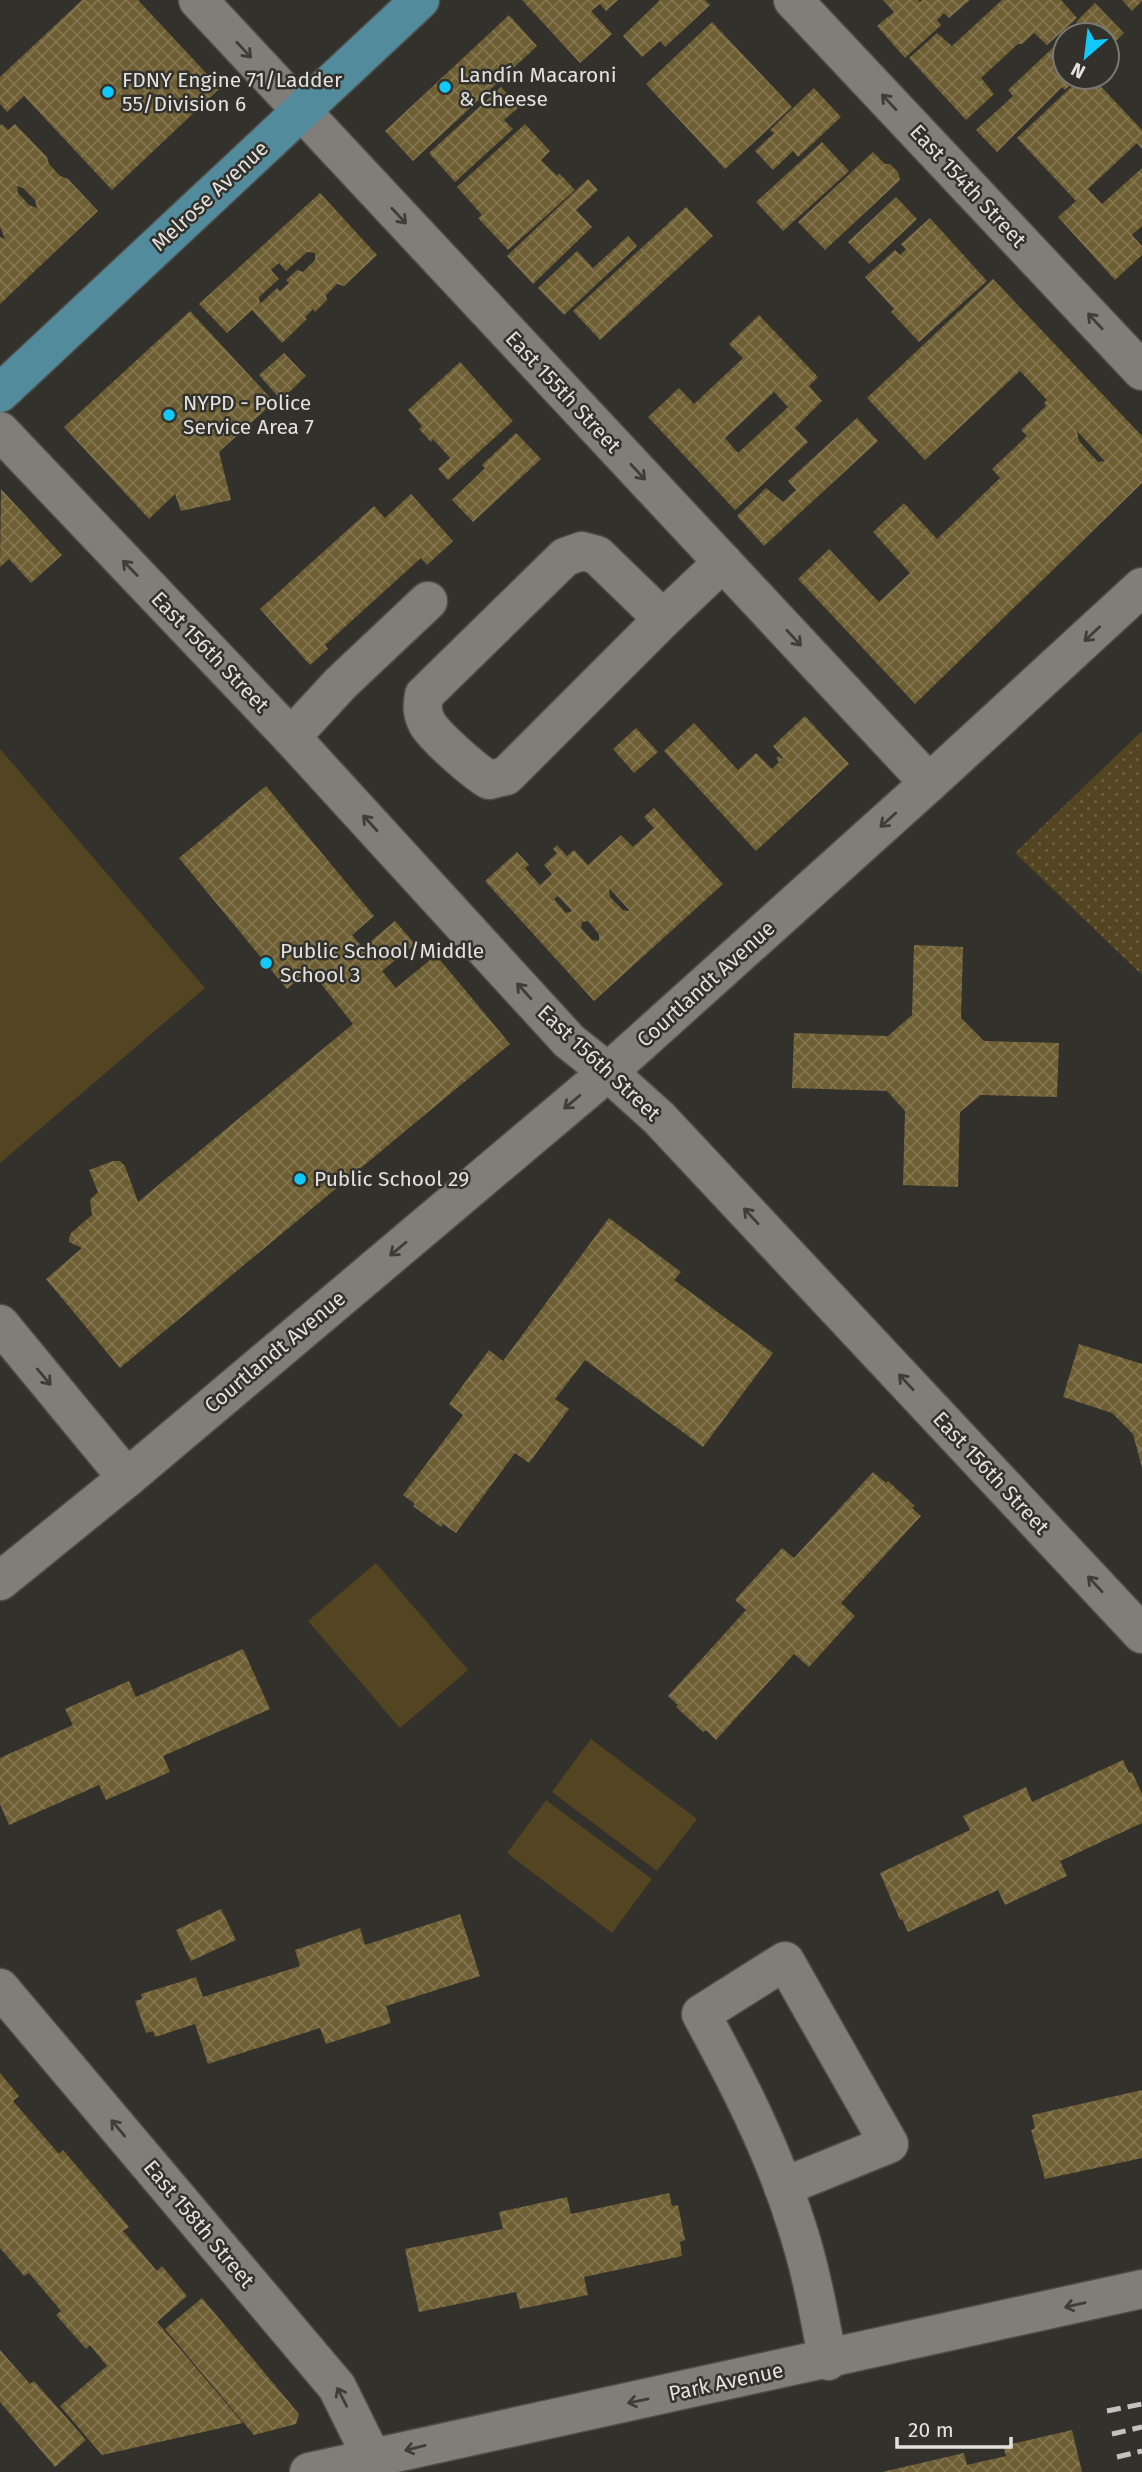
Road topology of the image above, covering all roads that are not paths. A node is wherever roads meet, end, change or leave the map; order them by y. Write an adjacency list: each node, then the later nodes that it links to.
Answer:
1 (198, 0): 4 (street, East 155th Street, one-way to 4)
2 (421, 0): 4 (main road, Melrose Avenue)
3 (793, 0): 5 (street, East 154th Street, one-way to 3)
4 (301, 110): 6 (main road, Melrose Avenue); 8 (street, East 155th Street, one-way to 8)
5 (1142, 371)
6 (0, 393)
7 (0, 431): 12 (street, East 156th Street, one-way to 7)
8 (723, 562): 11 (street); 13 (street, East 155th Street, one-way to 13)
9 (1142, 587): 13 (street, Courtlandt Avenue, one-way to 13)
10 (428, 601): 12 (street)
11 (663, 619): 11 (street)
12 (291, 737): 14 (street, East 156th Street, one-way to 12)
13 (929, 783): 14 (street, Courtlandt Avenue, one-way to 14)
14 (608, 1072): 16 (street, Courtlandt Avenue, one-way to 16); 18 (street, East 156th Street, one-way to 14)
15 (0, 1324): 16 (street, one-way to 16)
16 (127, 1478): 17 (street, Courtlandt Avenue)
17 (0, 1581)
18 (1142, 1634)
19 (0, 1989): 23 (street, East 158th Street, one-way to 19)
20 (783, 2187): 20 (street); 22 (street)
21 (1142, 2290): 22 (street, Park Avenue, one-way to 22)
22 (828, 2361): 23 (street, Park Avenue, one-way to 23)
23 (376, 2465): 24 (street, Park Avenue)
24 (309, 2472)

